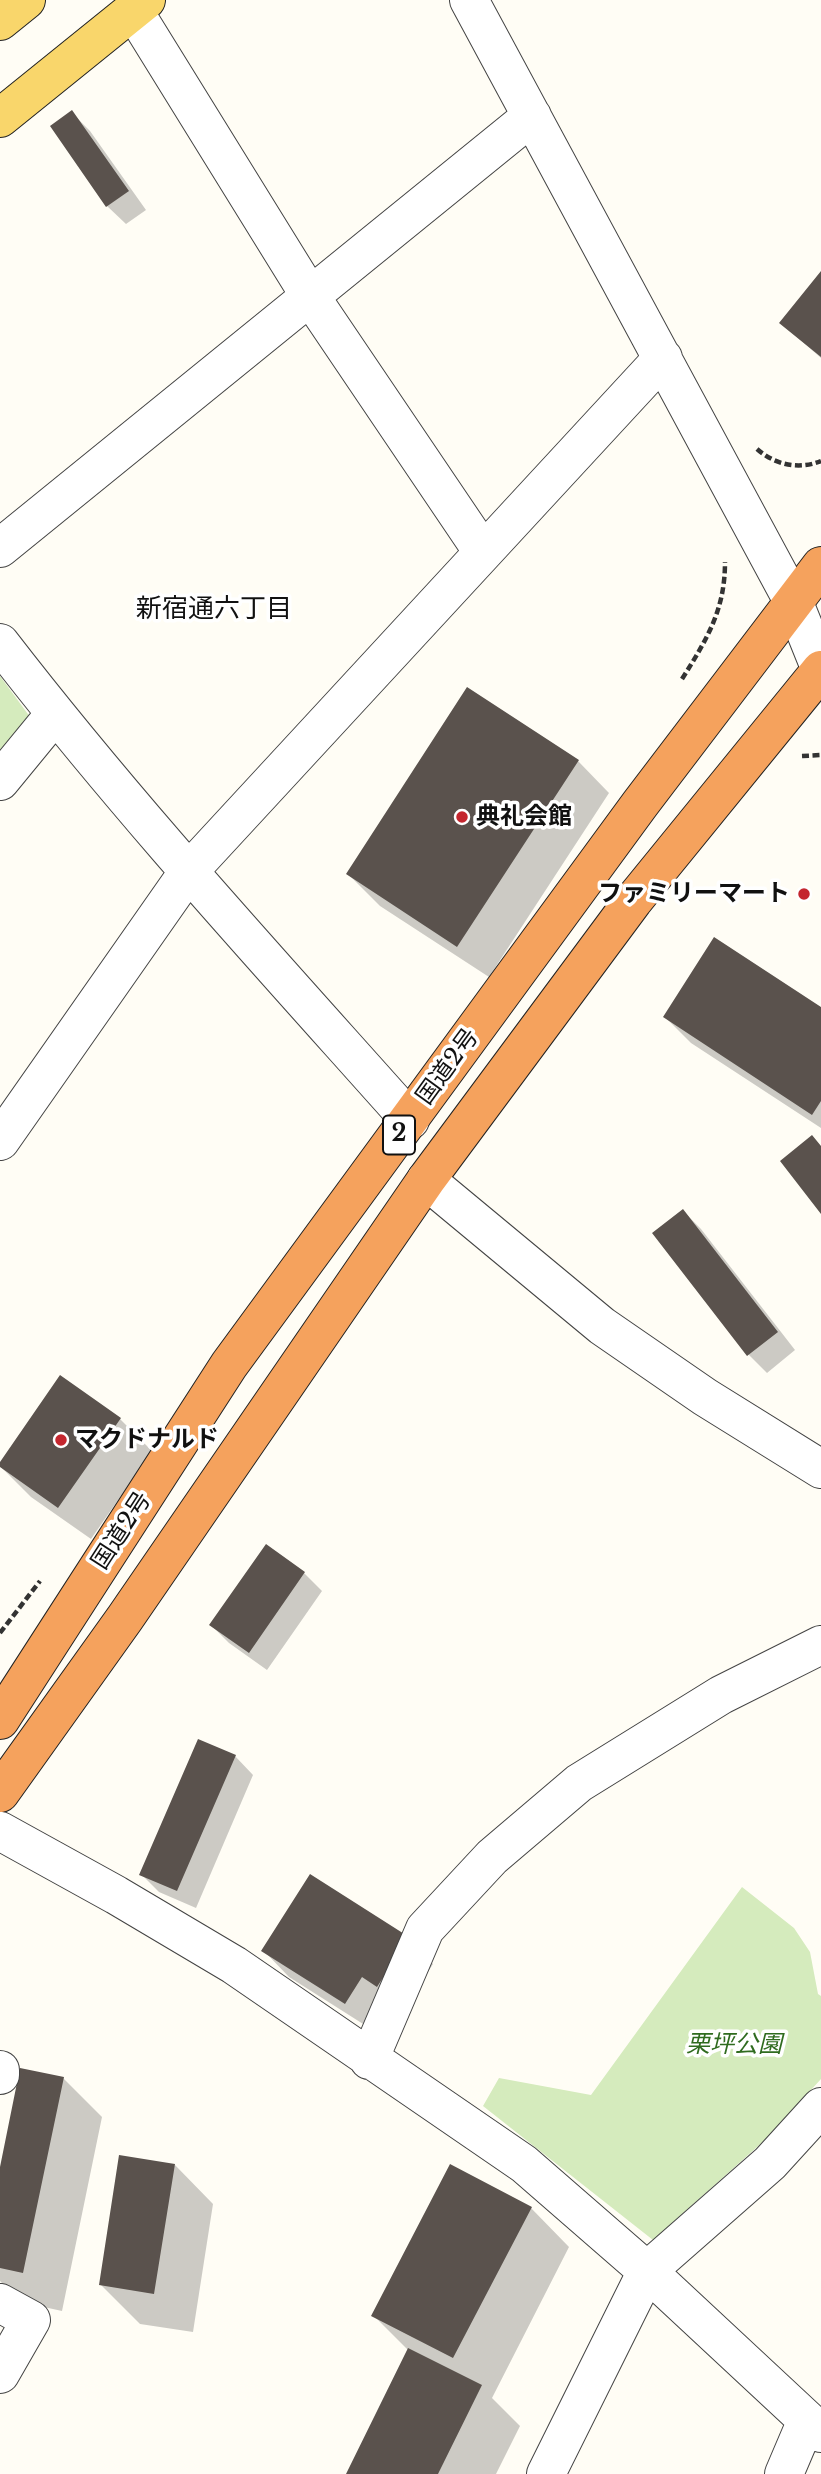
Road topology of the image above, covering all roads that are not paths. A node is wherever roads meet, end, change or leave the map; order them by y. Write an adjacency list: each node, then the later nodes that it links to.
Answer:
1 (26, 0): 4 (main road)
2 (469, 0): 5 (street)
3 (140, 5): 6 (main road); 7 (street)
4 (0, 21)
5 (532, 116): 7 (street); 8 (street)
6 (0, 118)
7 (310, 296): 9 (street); 10 (street)
8 (663, 358): 10 (street); 12 (street)
9 (0, 548)
10 (483, 552): 17 (street)
11 (821, 566): 12 (highway, 国道2号 / 2)
12 (794, 603): 14 (street); 18 (highway, 国道2号 / 2)
13 (0, 643): 15 (street)
14 (821, 670): 20 (highway, 国道2号 / 2)
15 (55, 714): 16 (street); 17 (street)
16 (0, 781)
17 (189, 871): 18 (street); 19 (street)
18 (410, 1120): 23 (highway, 国道2号 / 2)
19 (0, 1141)
20 (426, 1180): 21 (street); 24 (highway, 国道2号 / 2)
21 (821, 1469)
22 (821, 1646): 26 (street)
23 (0, 1720)
24 (0, 1793)
25 (0, 1831): 26 (street)
26 (369, 2060): 28 (street)
27 (821, 2107): 28 (street)
28 (647, 2271): 31 (street); 32 (street)
29 (0, 2304): 30 (street)
30 (0, 2374)
31 (814, 2426): 33 (street)
32 (546, 2474)
33 (784, 2474)

